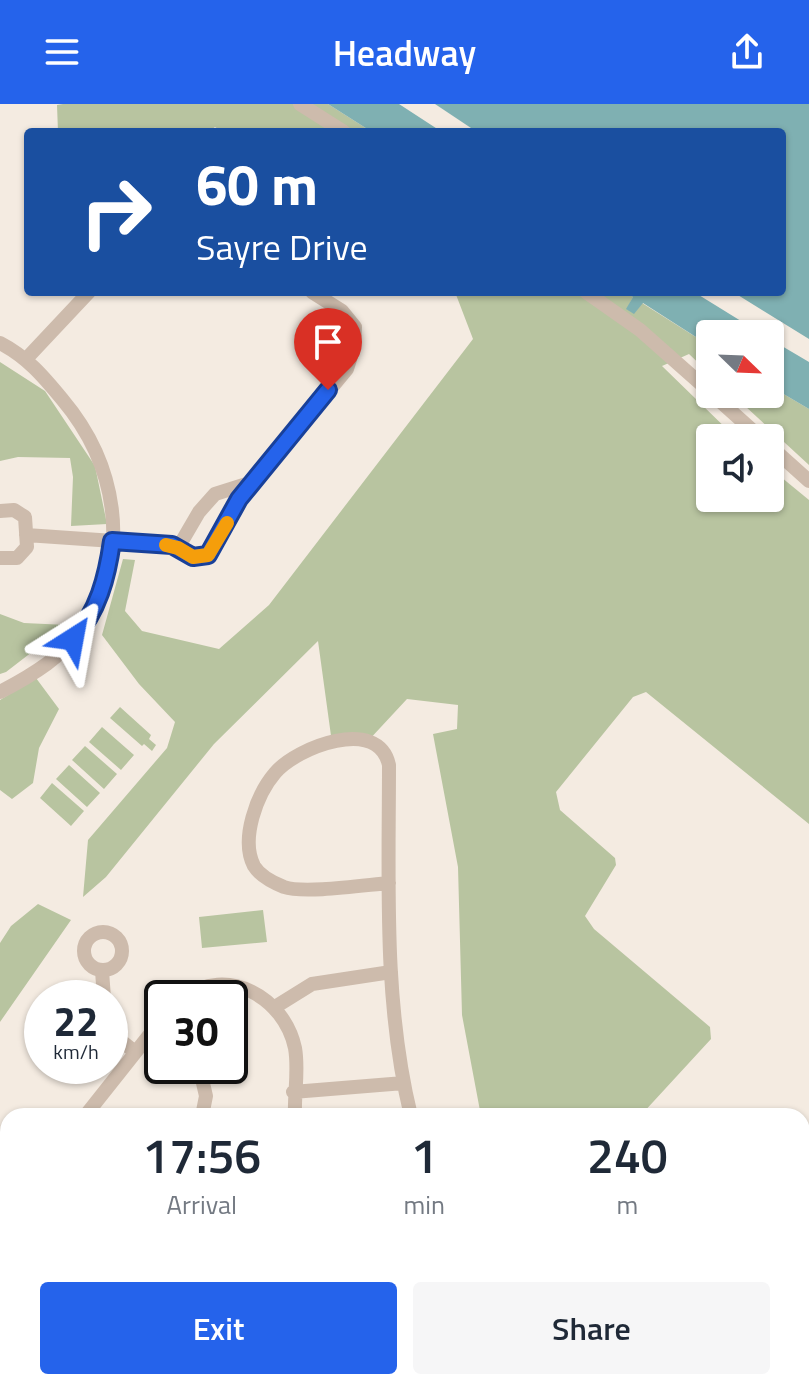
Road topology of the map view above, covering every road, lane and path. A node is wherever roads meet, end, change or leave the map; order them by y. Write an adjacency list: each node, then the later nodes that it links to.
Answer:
1 (300, 104): 2 (street)
2 (338, 128)
3 (85, 296): 7 (street)
4 (318, 296): 12 (street)
5 (592, 296): 8 (street)
6 (0, 343): 7 (street)
7 (27, 358): 16 (street)
8 (696, 380)
9 (728, 408): 10 (street)
10 (745, 424)
11 (784, 459): 13 (street)
12 (254, 481): 17 (street); 17 (street)
13 (809, 481)
14 (0, 511): 15 (street)
15 (26, 535): 16 (street); 18 (street)
16 (112, 541): 17 (street); 19 (street)
17 (178, 548)
18 (0, 558)
19 (0, 692)
20 (389, 883): 20 (street); 22 (street)
21 (102, 971): 23 (street)
22 (391, 972): 25 (street); 29 (street)
23 (103, 980)
24 (248, 990): 25 (street)
25 (275, 1007): 31 (street)
26 (144, 1042): 28 (street)
27 (128, 1046): 28 (street)
28 (135, 1052): 32 (street)
29 (404, 1083): 31 (street); 35 (street)
30 (203, 1084): 33 (street)
31 (293, 1092): 34 (street)
32 (91, 1108)
33 (204, 1108)
34 (294, 1108)
35 (409, 1108)

